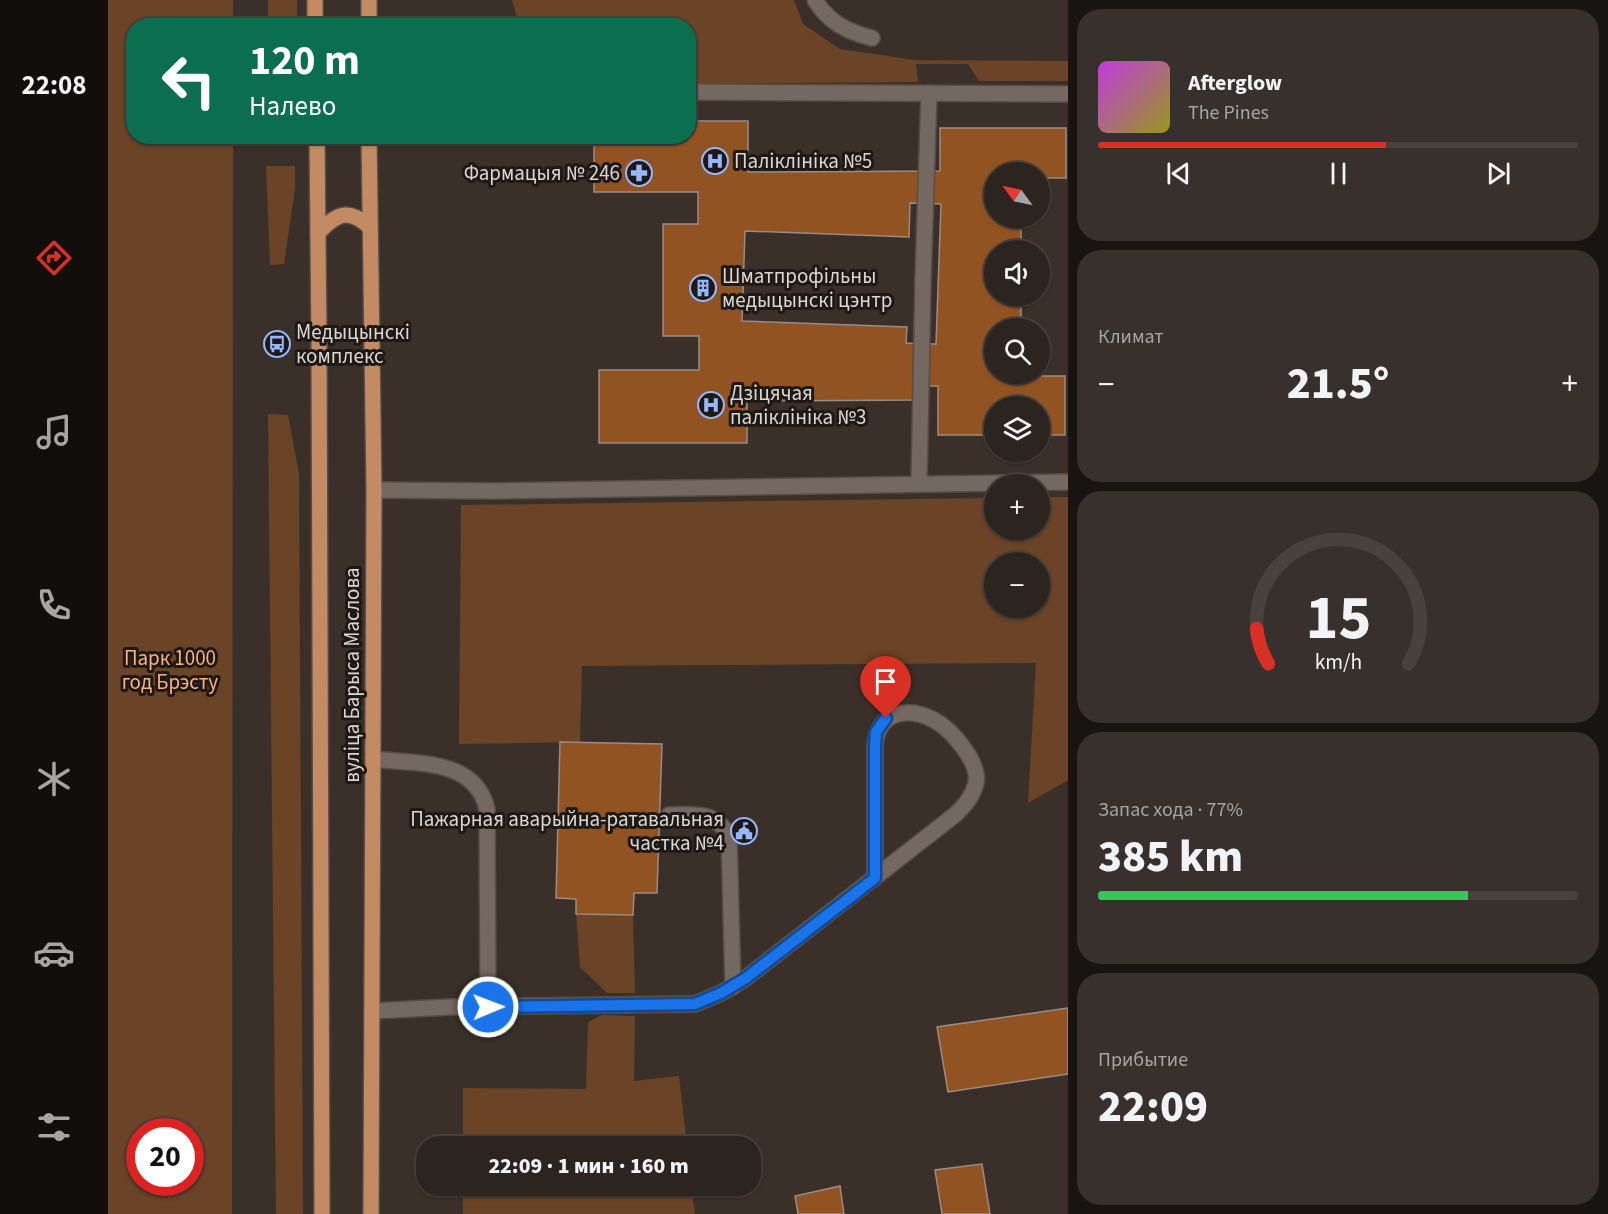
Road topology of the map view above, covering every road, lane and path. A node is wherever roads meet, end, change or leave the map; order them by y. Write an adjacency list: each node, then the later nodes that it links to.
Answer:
1 (315, 0): 4 (main road)
2 (369, 0): 5 (main road)
3 (815, 0): 6 (lane)
4 (315, 18)
5 (369, 18)
6 (872, 38)
7 (696, 92): 8 (lane)
8 (929, 93): 9 (lane); 15 (lane)
9 (1068, 94)
10 (317, 144): 13 (main road, вуліца Барыса Маслова)
11 (369, 144): 12 (main road, вуліца Барыса Маслова)
12 (370, 226): 13 (main road); 16 (main road, вуліца Барыса Маслова)
13 (318, 232): 23 (main road, вуліца Барыса Маслова)
14 (1068, 482): 15 (lane)
15 (919, 484): 16 (lane)
16 (374, 490): 17 (main road, вуліца Барыса Маслова)
17 (373, 759): 21 (lane); 22 (main road, вуліца Барыса Маслова)
18 (669, 815): 20 (lane)
19 (875, 878): 19 (lane); 20 (lane)
20 (733, 987): 21 (lane)
21 (488, 1007): 22 (lane)
22 (372, 1011): 24 (main road, вуліца Барыса Маслова)
23 (322, 1214)
24 (371, 1214)

